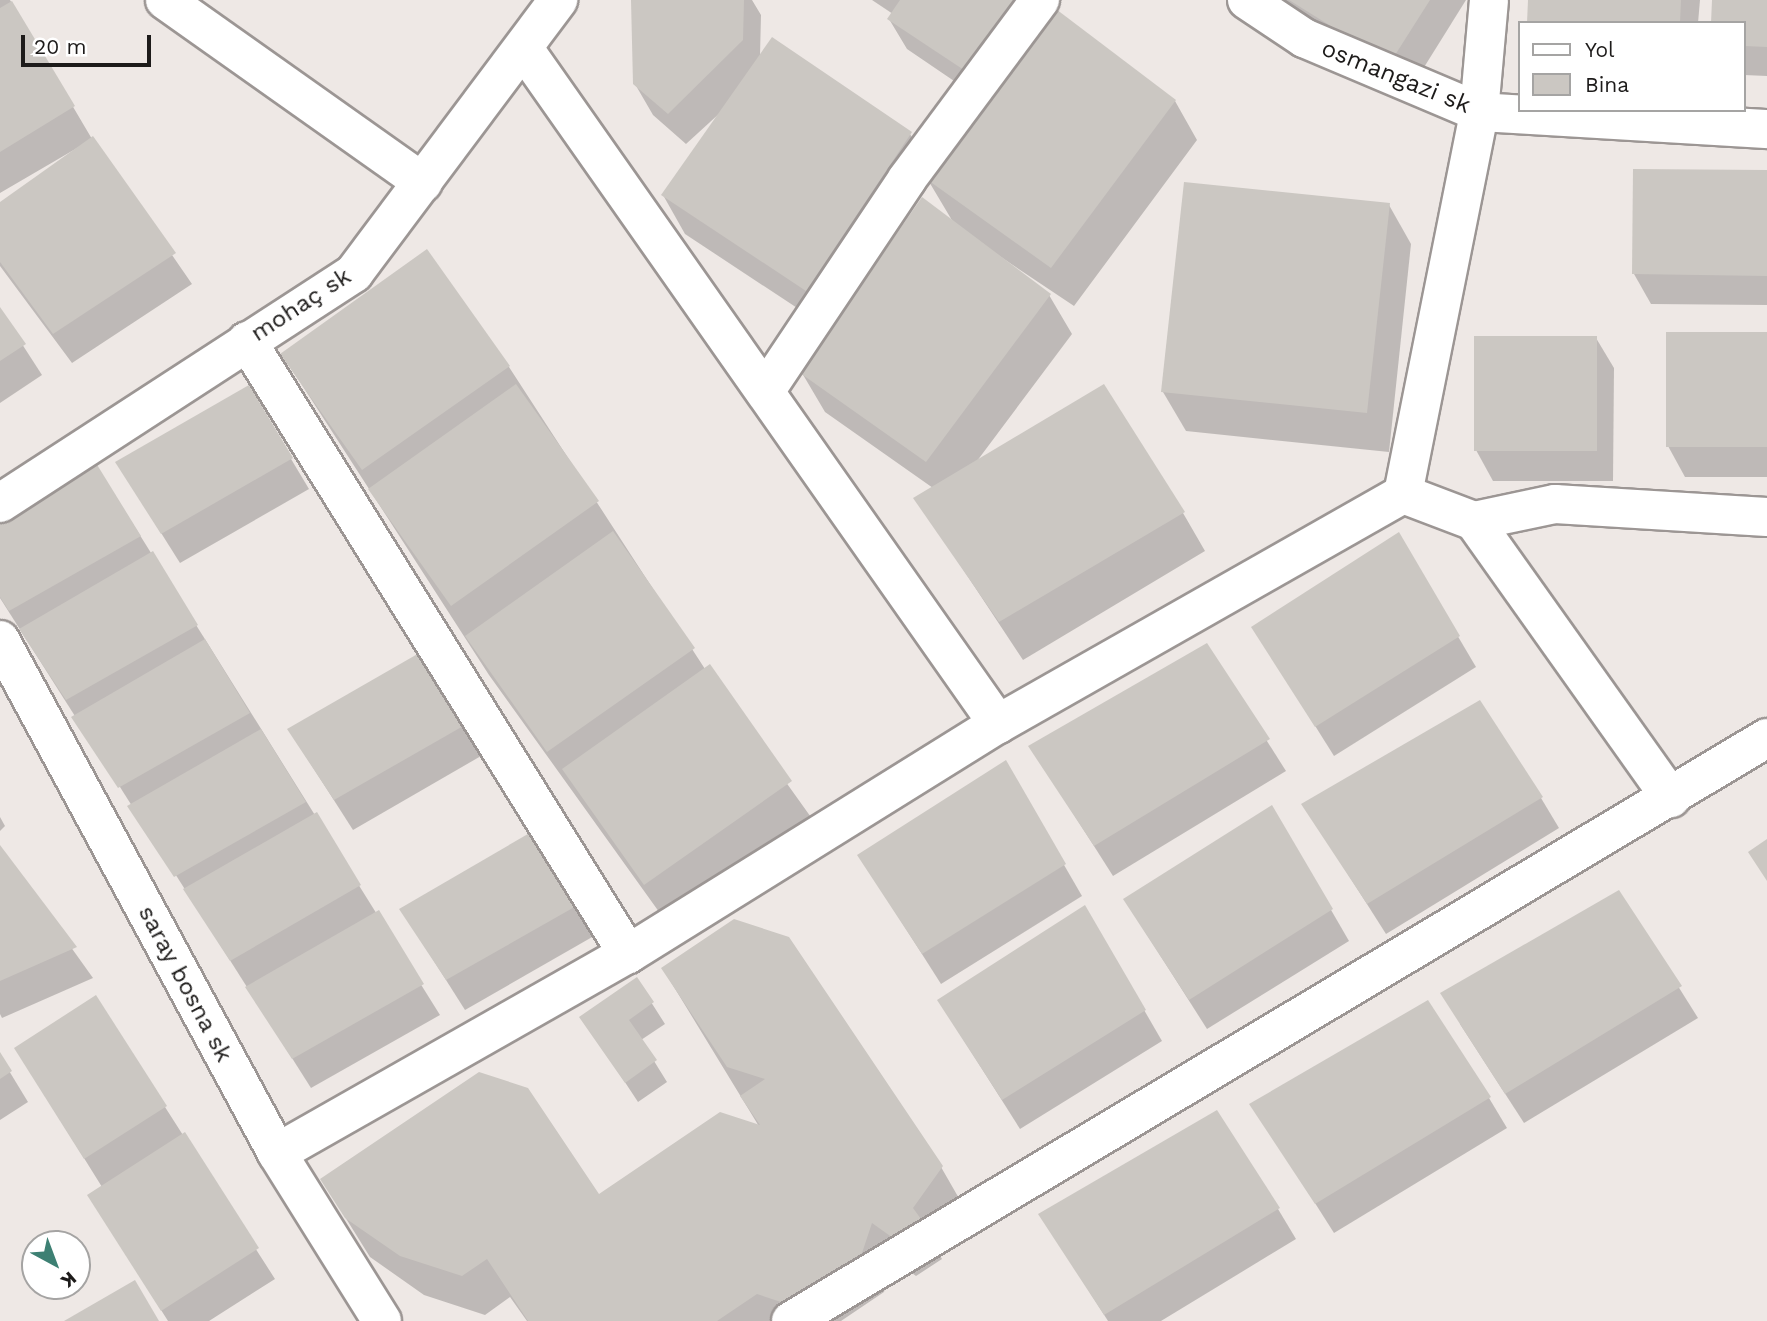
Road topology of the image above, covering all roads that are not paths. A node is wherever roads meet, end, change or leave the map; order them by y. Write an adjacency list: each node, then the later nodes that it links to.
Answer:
1 (165, 0): 9 (street)
2 (558, 0): 6 (street, mohaç sk)
3 (1040, 0): 11 (street)
4 (1247, 0): 7 (street, osmangazi sk)
5 (1489, 0): 7 (street)
6 (524, 49): 9 (street, mohaç sk); 11 (street)
7 (1479, 111): 8 (street, osmangazi sk); 12 (street)
8 (1767, 129)
9 (423, 183): 10 (street, mohaç sk)
10 (247, 341): 13 (street, mohaç sk); 20 (street)
11 (766, 390): 17 (street)
12 (1403, 494): 15 (street); 17 (street)
13 (0, 503)
14 (1767, 517): 15 (street)
15 (1474, 521): 19 (street)
16 (0, 640): 21 (street, saray bosna sk)
17 (999, 724): 20 (street)
18 (1767, 738): 19 (street)
19 (1671, 799): 23 (street)
20 (628, 954): 21 (street)
21 (276, 1153): 22 (street, saray bosna sk)
22 (382, 1321)
23 (790, 1321)

